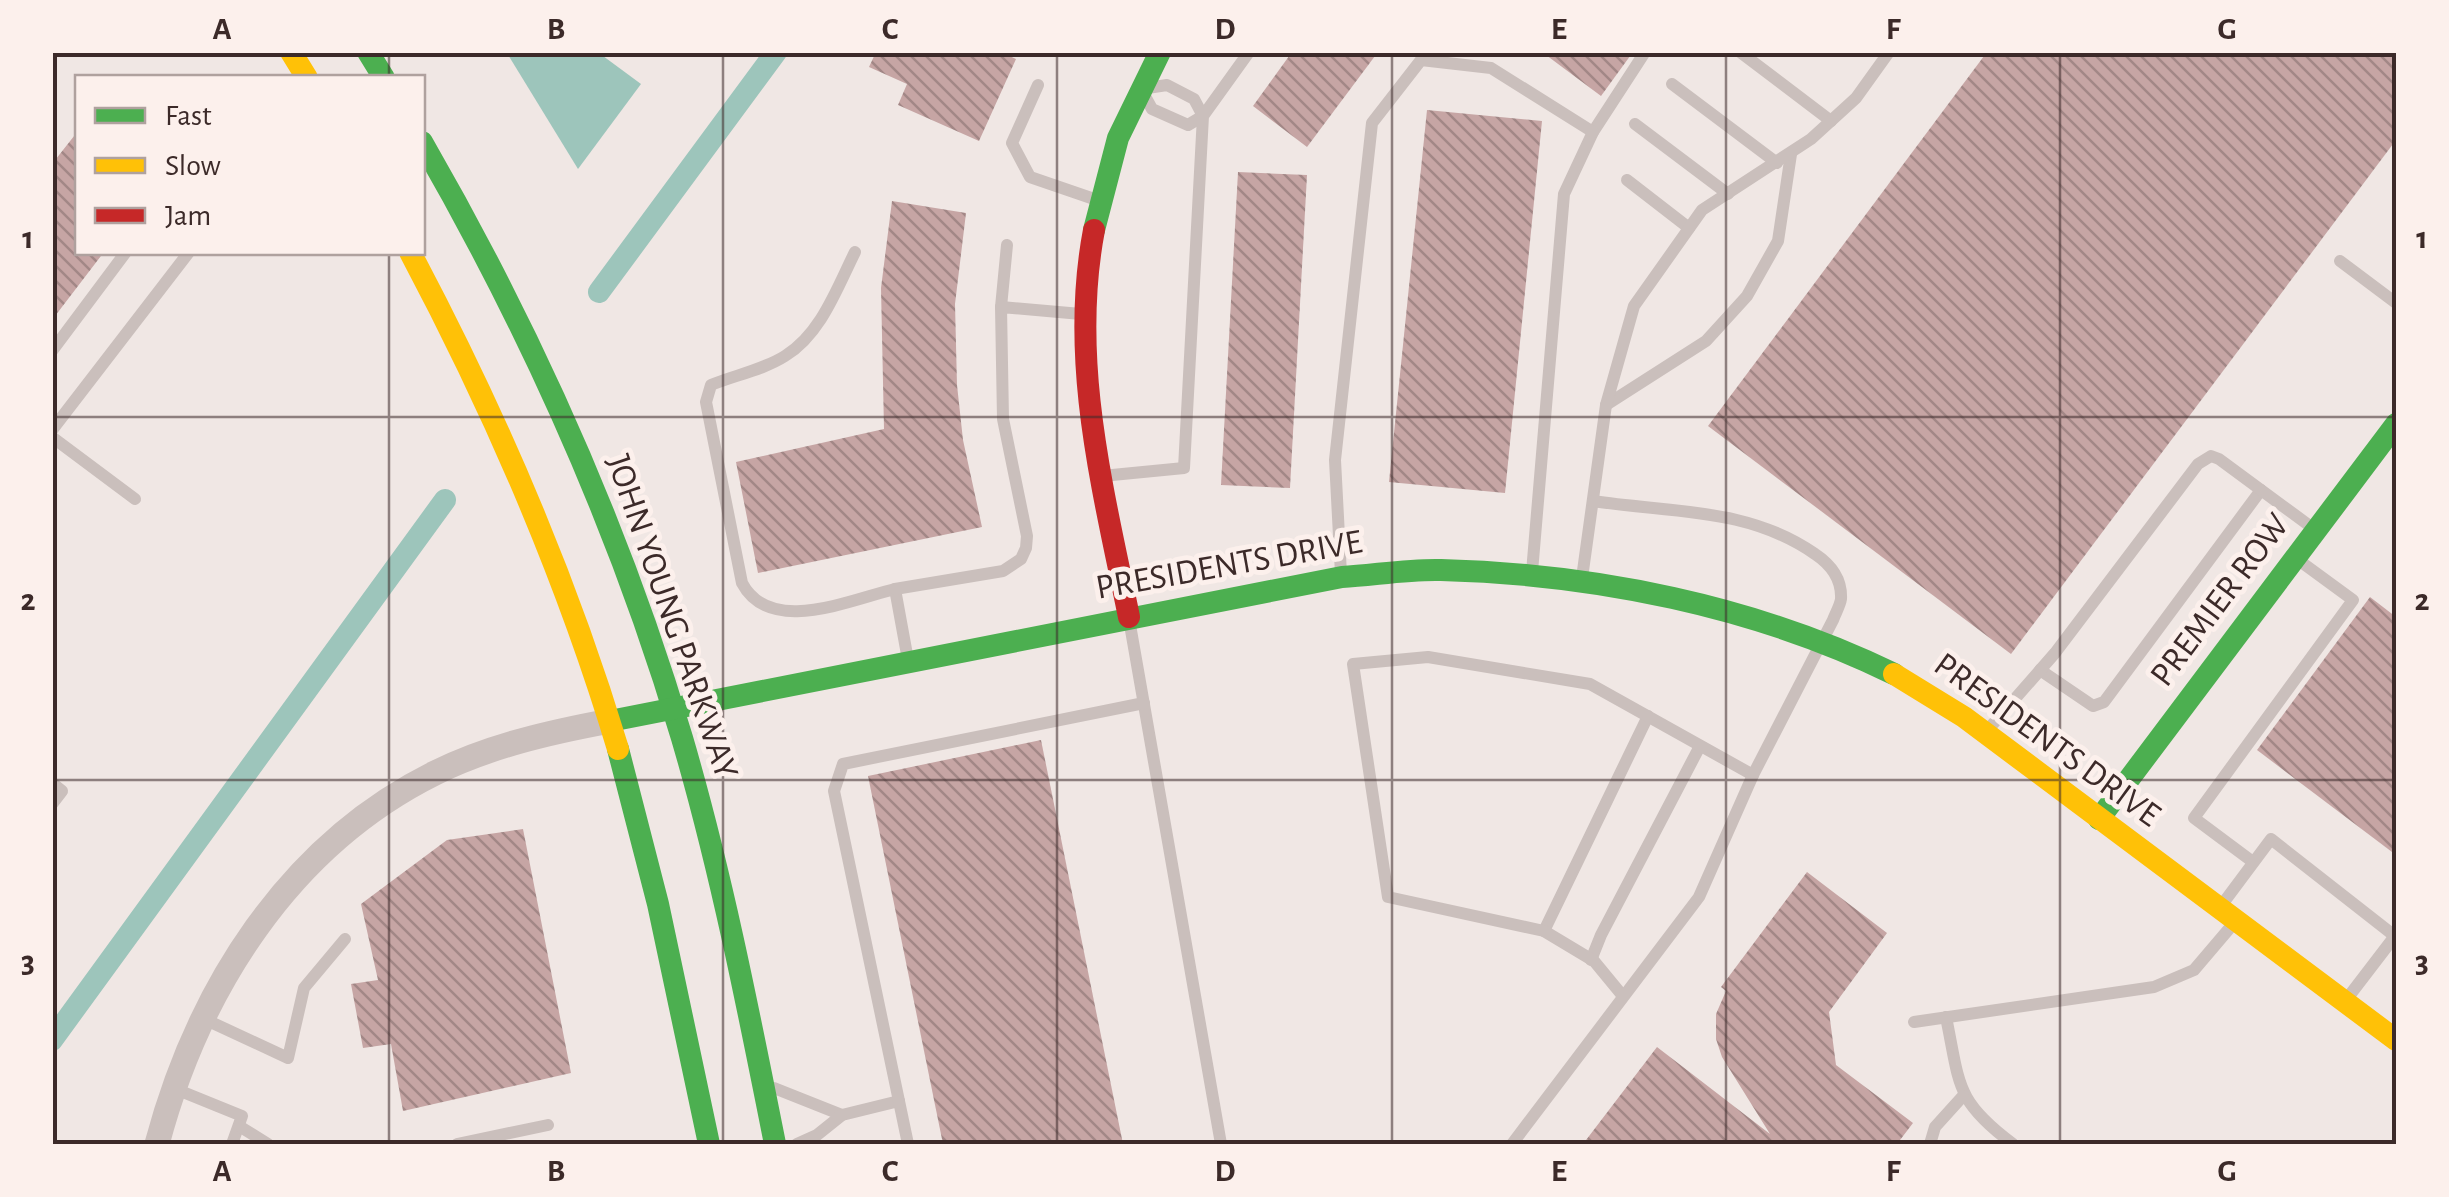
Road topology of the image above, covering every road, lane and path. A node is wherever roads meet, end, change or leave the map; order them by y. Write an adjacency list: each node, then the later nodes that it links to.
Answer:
1 (291, 52): 8 (main road)
2 (368, 52): 9 (main road)
3 (1160, 52): 12 (main road)
4 (1248, 52): 13 (lane)
5 (1645, 52): 16 (lane)
6 (1740, 52): 14 (lane)
7 (1889, 52): 14 (lane)
8 (305, 75)
9 (382, 75)
10 (1672, 84): 19 (lane)
11 (1038, 85): 22 (lane)
12 (1140, 89): 13 (lane); 13 (lane); 22 (main road)
13 (1203, 116): 37 (lane)
14 (1831, 120): 18 (lane)
15 (1635, 124): 21 (lane)
16 (1593, 132): 43 (lane); 44 (lane)
17 (425, 148): 52 (main road, JOHN YOUNG PARKWAY)
18 (1791, 154): 19 (lane); 34 (lane)
19 (1777, 163): 21 (lane)
20 (1627, 180): 23 (lane)
21 (1728, 194): 23 (lane)
22 (1100, 201): 32 (main road)
23 (1689, 228): 34 (lane)
24 (1007, 245): 31 (lane)
25 (855, 252): 46 (lane)
26 (124, 255): 33 (lane)
27 (188, 255): 36 (lane)
28 (412, 255): 54 (main road)
29 (2340, 261): 30 (lane)
30 (2396, 303)
31 (1001, 308): 32 (lane); 46 (lane)
32 (1085, 314): 37 (main road)
33 (52, 350)
34 (1606, 405): 40 (lane)
35 (2396, 424): 41 (main road, PREMIER ROW)
36 (52, 434): 39 (lane)
37 (1100, 476): 47 (main road)
38 (2261, 490): 41 (lane); 50 (lane); 50 (lane)
39 (135, 500)
40 (1593, 501): 45 (lane); 48 (lane)
41 (2316, 530): 42 (main road, PREMIER ROW)
42 (2296, 558): 60 (main road, PREMIER ROW); 61 (lane)
43 (1342, 576): 44 (main road, PRESIDENTS DRIVE); 47 (main road, PRESIDENTS DRIVE)
44 (1532, 576): 45 (main road, PRESIDENTS DRIVE)
45 (1582, 581): 48 (main road, PRESIDENTS DRIVE)
46 (895, 589): 49 (lane)
47 (1129, 616): 49 (main road, PRESIDENTS DRIVE); 51 (lane)
48 (1820, 642): 55 (main road, PRESIDENTS DRIVE); 57 (lane)
49 (909, 662): 52 (main road, PRESIDENTS DRIVE)
50 (2040, 670): 55 (lane)
51 (1144, 703): 76 (lane); 88 (lane)
52 (673, 711): 54 (main road, PRESIDENTS DRIVE); 73 (main road, JOHN YOUNG PARKWAY)
53 (1648, 716): 56 (lane); 63 (lane); 63 (lane)
54 (610, 721): 69 (street, PRESIDENTS DRIVE); 84 (main road)
55 (1985, 733): 60 (main road, PRESIDENTS DRIVE)
56 (1700, 746): 57 (lane); 66 (lane)
57 (1752, 776): 67 (lane)
58 (52, 783): 59 (lane)
59 (52, 804)
60 (2099, 819): 62 (main road, PRESIDENTS DRIVE)
61 (2253, 862): 62 (lane); 64 (lane)
62 (2227, 915): 68 (main road, PRESIDENTS DRIVE); 70 (lane)
63 (1544, 931): 66 (lane)
64 (2396, 936): 68 (lane)
65 (346, 938): 69 (lane)
66 (1591, 960): 67 (lane)
67 (1622, 995): 89 (lane)
68 (2345, 1002): 72 (main road, PRESIDENTS DRIVE)
69 (202, 1018): 74 (street, PRESIDENTS DRIVE)
70 (1946, 1018): 71 (lane); 75 (lane)
71 (1914, 1022)
72 (2396, 1040)
73 (764, 1084): 77 (lane); 85 (main road, JOHN YOUNG PARKWAY)
74 (173, 1088): 79 (lane); 80 (street, PRESIDENTS DRIVE)
75 (1963, 1096): 90 (lane); 91 (lane)
76 (899, 1101): 77 (lane); 87 (lane)
77 (842, 1115): 86 (lane)
78 (548, 1125): 83 (lane)
79 (239, 1126): 81 (lane); 82 (lane)
80 (157, 1144)
81 (232, 1144)
82 (268, 1144)
83 (456, 1144)
84 (709, 1144)
85 (775, 1144)
86 (797, 1144)
87 (908, 1144)
88 (1221, 1144)
89 (1512, 1144)
90 (1930, 1144)
91 (2014, 1144)

